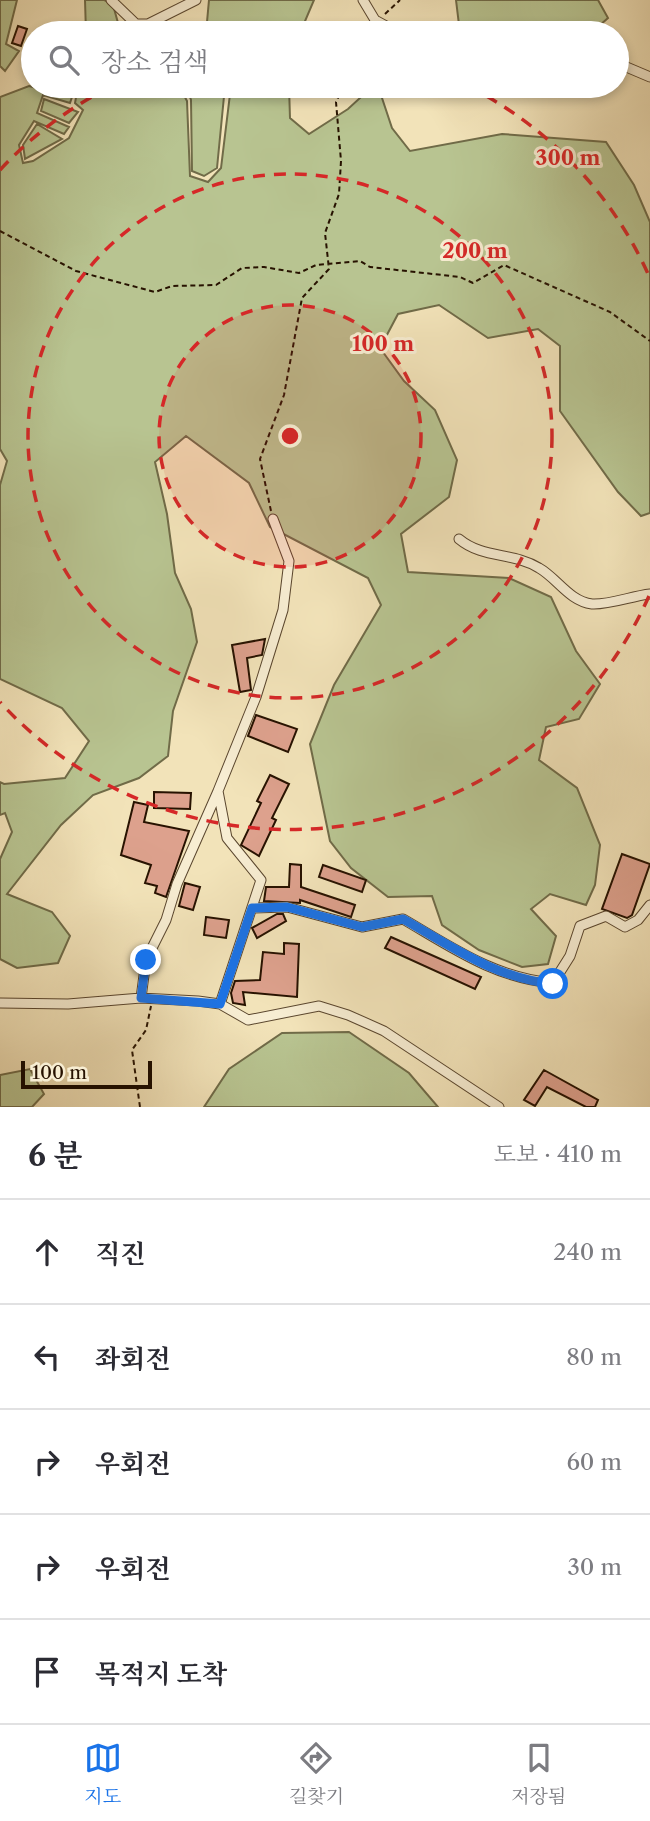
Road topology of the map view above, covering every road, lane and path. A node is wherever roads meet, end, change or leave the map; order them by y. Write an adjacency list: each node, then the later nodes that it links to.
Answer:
1 (111, 0): 4 (street)
2 (197, 0): 5 (street)
3 (363, 0): 6 (street)
4 (134, 21)
5 (154, 21)
6 (377, 21)
7 (629, 68): 8 (street)
8 (650, 77)
9 (338, 98): 11 (path)
10 (0, 231): 11 (path)
11 (328, 266): 12 (path); 13 (path)
12 (650, 341)
13 (273, 519): 16 (street)
14 (459, 540): 15 (street)
15 (650, 594)
16 (218, 791): 18 (street); 19 (street)
17 (650, 905): 18 (street)
18 (252, 908): 22 (street)
19 (141, 998): 20 (street); 21 (street)
20 (152, 998): 22 (street); 23 (path)
21 (0, 1003)
22 (220, 1004): 24 (street)
23 (141, 1107)
24 (499, 1107)

